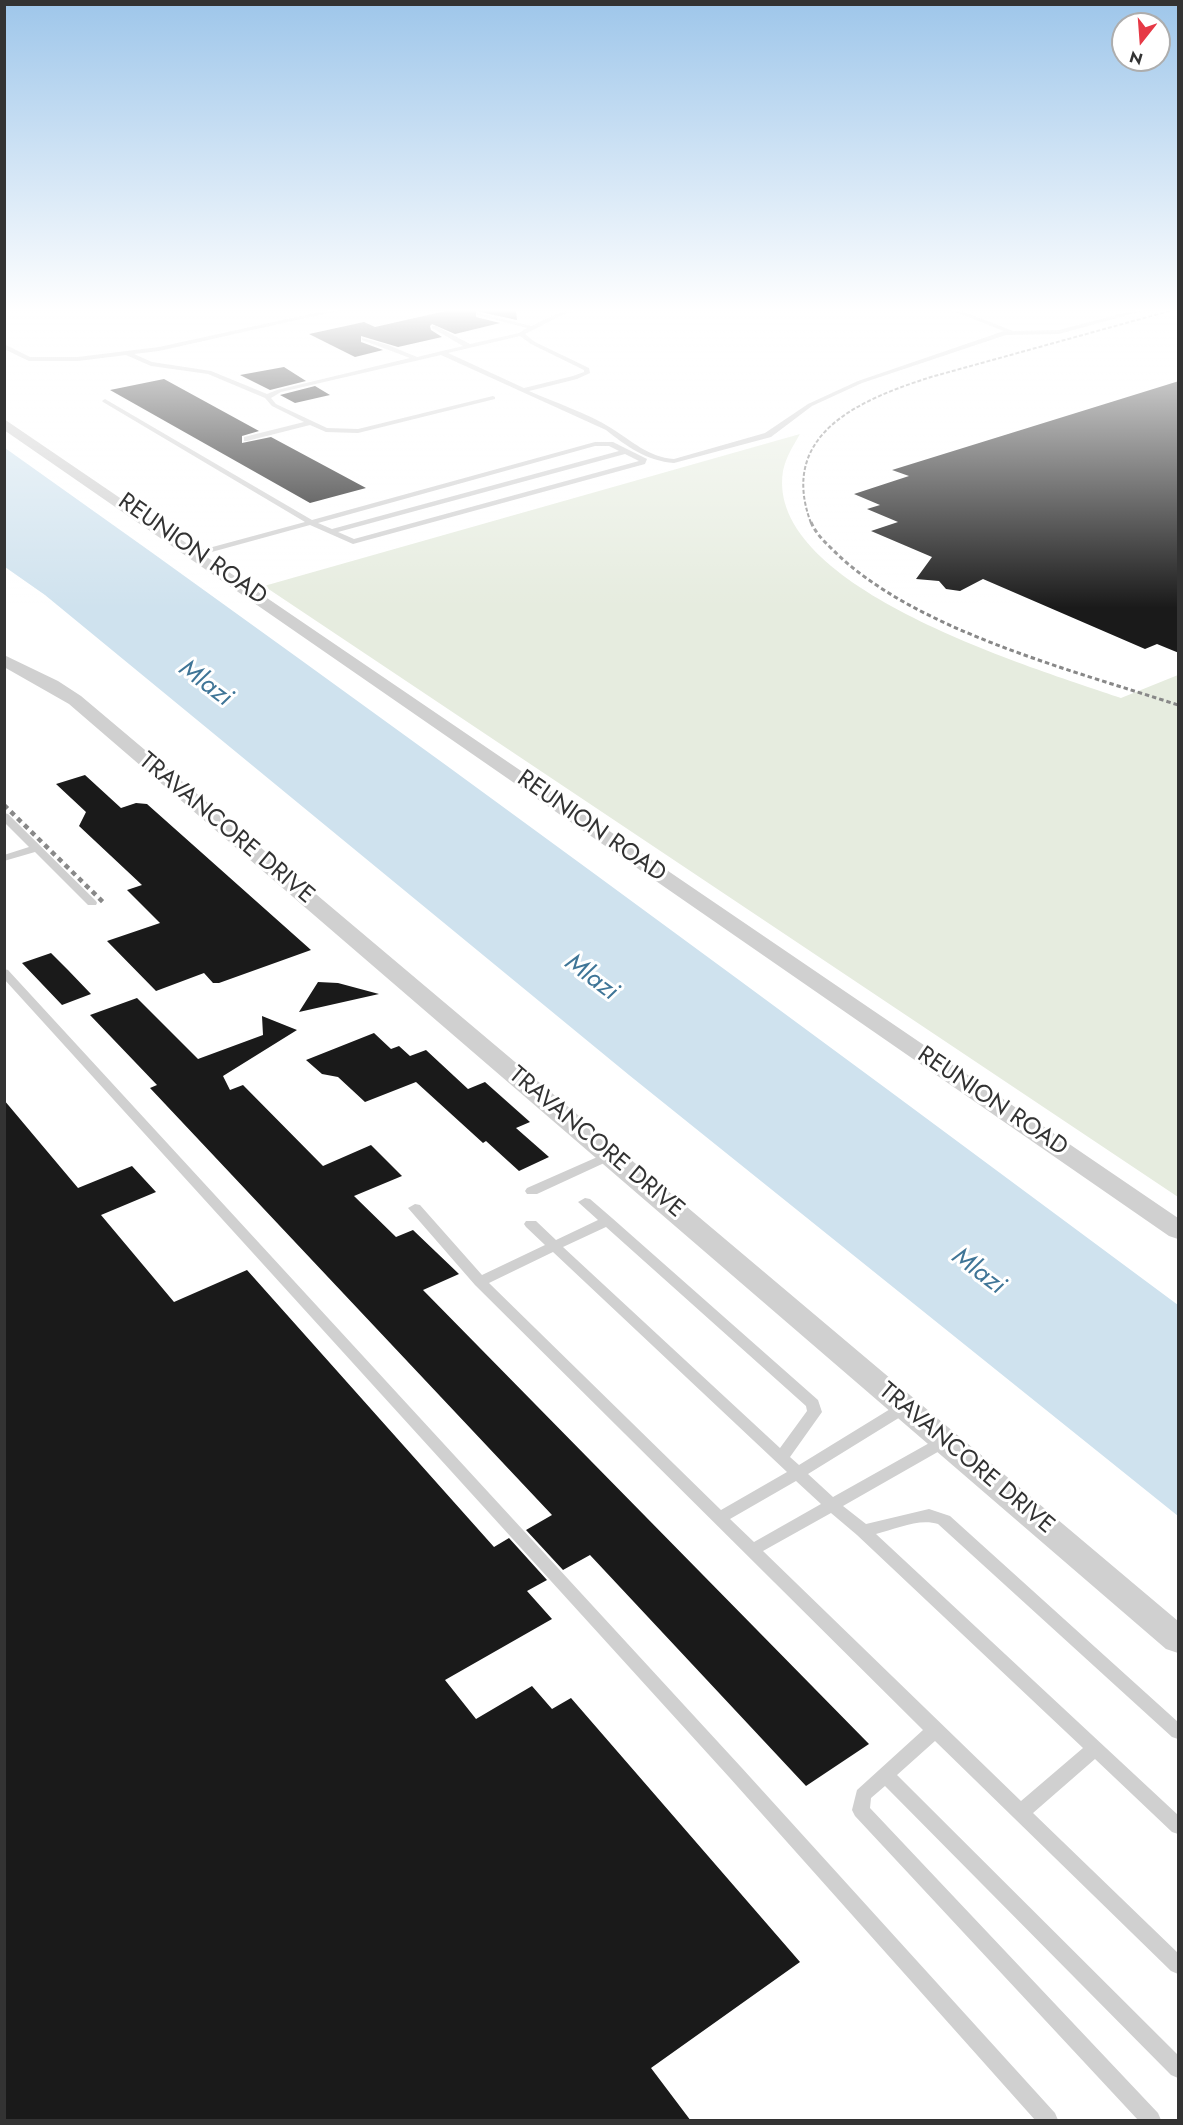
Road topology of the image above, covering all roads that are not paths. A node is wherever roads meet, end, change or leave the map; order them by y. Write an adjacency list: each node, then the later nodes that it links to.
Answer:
1 (119, 409): 13 (lane)
2 (282, 409): 7 (lane)
3 (447, 409): 7 (lane)
4 (565, 409): 5 (lane)
5 (804, 409)
6 (4, 423): 15 (street, REUNION ROAD)
7 (309, 423): 8 (lane)
8 (247, 439)
9 (626, 451): 10 (lane); 11 (lane); 12 (lane)
10 (461, 481): 11 (lane); 13 (lane)
11 (480, 490): 12 (lane); 14 (lane)
12 (501, 501): 14 (lane)
13 (312, 523): 14 (lane); 15 (lane)
14 (330, 532)
15 (197, 554): 28 (street, REUNION ROAD)
16 (4, 660): 22 (street, TRAVANCORE DRIVE)
17 (4, 816): 18 (lane)
18 (37, 848): 19 (lane); 20 (lane)
19 (4, 858)
20 (92, 903)
21 (4, 972): 48 (lane)
22 (611, 1155): 23 (lane); 31 (street, TRAVANCORE DRIVE)
23 (532, 1191)
24 (585, 1202): 26 (lane)
25 (415, 1208): 30 (lane)
26 (607, 1221): 29 (lane); 33 (lane)
27 (531, 1224): 29 (lane)
28 (1179, 1230)
29 (554, 1246): 30 (lane); 33 (lane)
30 (480, 1282): 36 (lane)
31 (905, 1407): 32 (street, TRAVANCORE DRIVE); 34 (lane)
32 (945, 1441): 35 (lane); 39 (street, TRAVANCORE DRIVE)
33 (781, 1457): 34 (lane)
34 (798, 1473): 35 (lane); 36 (lane)
35 (832, 1505): 37 (lane); 38 (lane)
36 (719, 1518): 38 (lane)
37 (863, 1531): 41 (lane); 42 (lane)
38 (752, 1550): 40 (lane)
39 (1179, 1640)
40 (934, 1730): 43 (lane); 44 (lane)
41 (1179, 1732)
42 (1095, 1749): 44 (lane); 45 (lane)
43 (886, 1775): 47 (lane); 49 (lane)
44 (1022, 1812): 46 (lane)
45 (1179, 1826)
46 (1179, 1965)
47 (1179, 2068)
48 (1048, 2121)
49 (1151, 2121)

